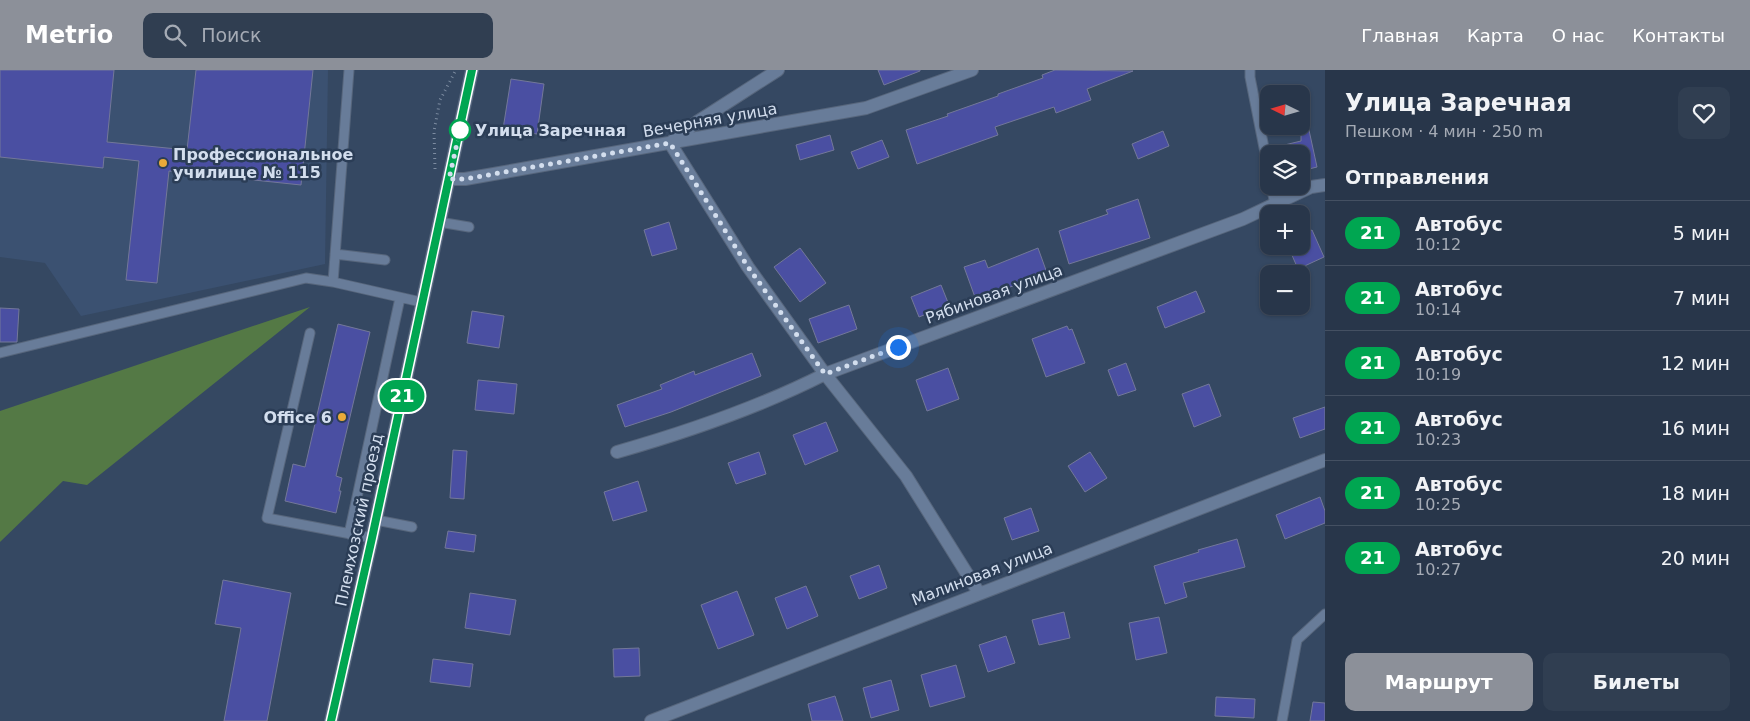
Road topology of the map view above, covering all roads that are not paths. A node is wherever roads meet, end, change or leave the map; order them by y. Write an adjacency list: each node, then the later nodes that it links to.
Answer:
1 (349, 70): 14 (lane)
2 (472, 70): 8 (street, Племхозский проезд)
3 (778, 70): 6 (street)
4 (972, 70): 6 (street, Вечерняя улица)
5 (1250, 70): 7 (lane)
6 (670, 143): 8 (street, Вечерняя улица); 21 (street)
7 (1263, 145)
8 (449, 179): 12 (street, Племхозский проезд)
9 (1325, 184): 11 (street, Рябиновая улица)
10 (1273, 195): 11 (lane)
11 (1275, 204): 21 (street, Рябиновая улица)
12 (439, 222): 13 (lane); 18 (street, Племхозский проезд)
13 (469, 227)
14 (335, 254): 15 (lane); 16 (lane)
15 (385, 260)
16 (333, 282): 17 (lane); 20 (lane)
17 (400, 298): 18 (lane); 26 (lane)
18 (422, 302): 24 (street, Племхозский проезд)
19 (310, 333): 26 (lane)
20 (0, 353)
21 (825, 374): 22 (street, Рябиновая улица); 28 (street)
22 (617, 452)
23 (1325, 460): 28 (street, Малиновая улица)
24 (376, 520): 25 (lane); 27 (street, Племхозский проезд)
25 (412, 527)
26 (349, 534): 27 (lane)
27 (372, 538): 30 (street, Племхозский проезд)
28 (980, 592): 31 (street, Малиновая улица)
29 (1325, 614): 32 (lane)
30 (331, 721)
31 (651, 721)
32 (1282, 721)

